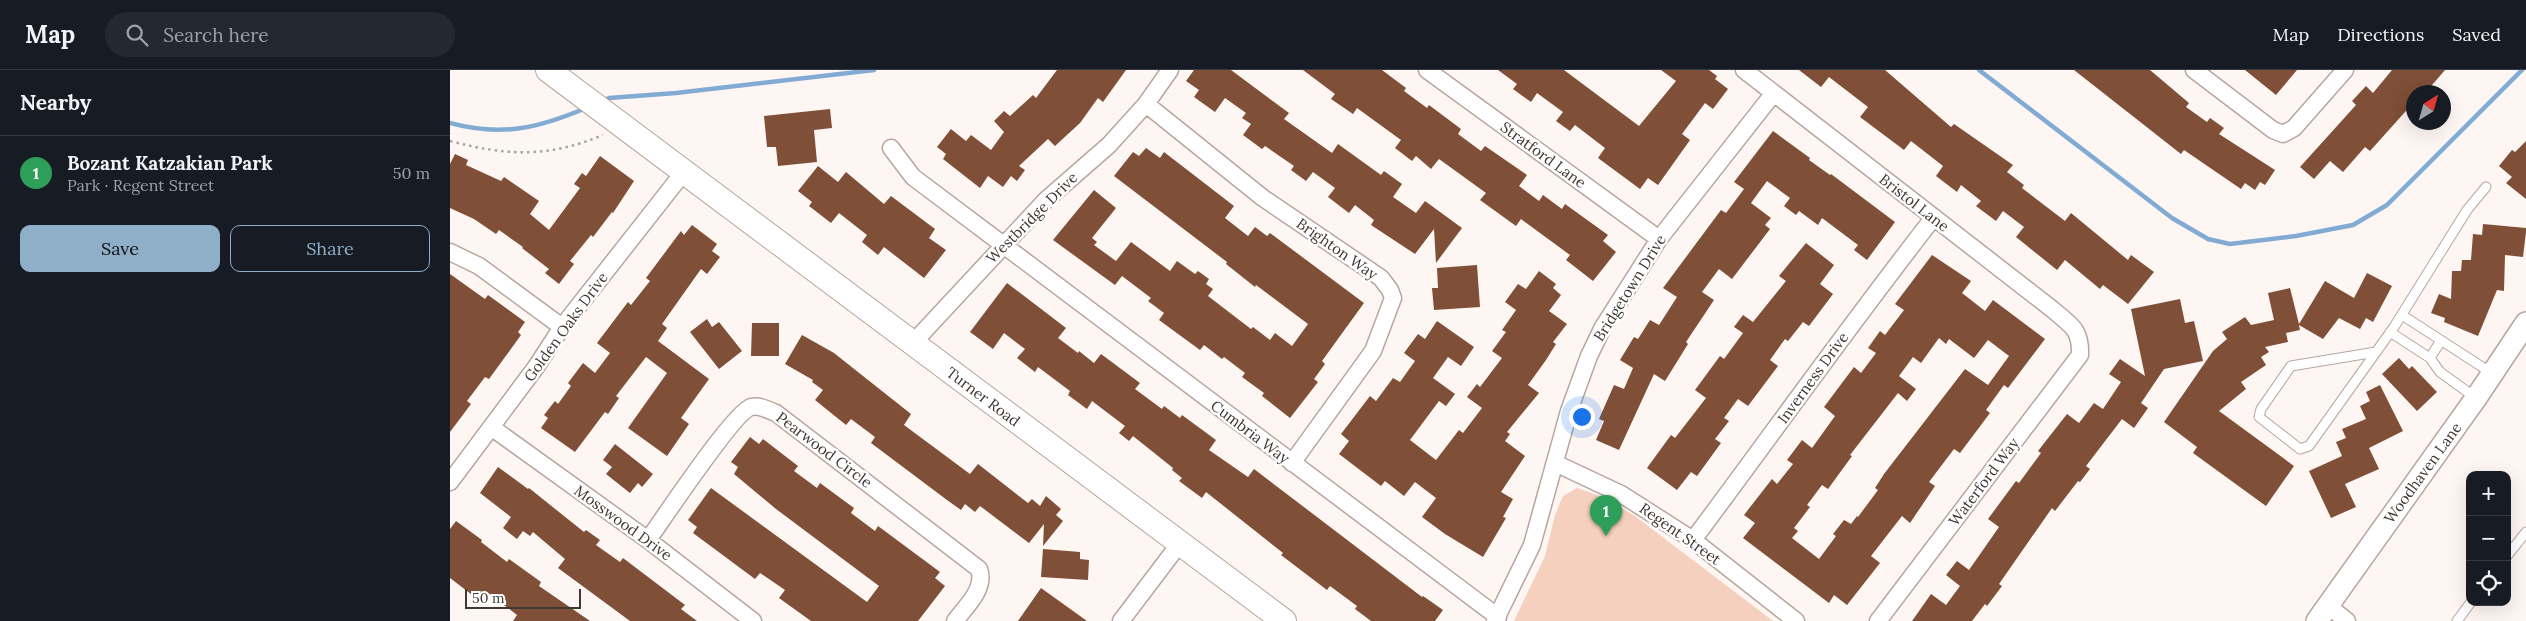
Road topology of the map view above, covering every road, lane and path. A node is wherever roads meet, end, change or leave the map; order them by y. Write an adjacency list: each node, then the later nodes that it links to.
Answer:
1 (548, 70): 9 (main road, Turner Road)
2 (1170, 70): 8 (street, Westbridge Drive)
3 (1428, 70): 15 (street, Stratford Lane)
4 (1744, 70): 7 (street, Bristol Lane)
5 (2194, 70): 6 (street)
6 (2345, 70)
7 (1772, 94): 14 (street, Bristol Lane); 15 (street, Bridgetown Drive)
8 (1146, 104): 16 (street, Westbridge Drive); 30 (street, Brighton Way)
9 (617, 122): 10 (path); 12 (main road, Turner Road)
10 (450, 141)
11 (891, 148): 16 (street, Cumbria Way)
12 (683, 172): 20 (street, Golden Oaks Drive); 24 (main road, Turner Road)
13 (2486, 187): 18 (lane)
14 (1934, 218): 22 (street, Bristol Lane); 35 (street, Inverness Drive)
15 (1659, 239): 31 (street, Bridgetown Drive)
16 (1002, 246): 24 (street, Westbridge Drive); 30 (street, Cumbria Way)
17 (450, 252): 20 (street)
18 (2402, 315): 21 (lane); 23 (lane)
19 (2526, 323): 27 (street, Woodhaven Lane)
20 (562, 327): 29 (street, Golden Oaks Drive)
21 (2390, 332): 25 (lane); 26 (lane)
22 (2081, 339): 46 (street, Waterford Way)
23 (2440, 342): 26 (lane); 27 (lane)
24 (912, 344): 36 (main road, Turner Road)
25 (2376, 352): 25 (lane)
26 (2430, 358): 28 (lane)
27 (2493, 374): 28 (street, Woodhaven Lane)
28 (2476, 398): 39 (street, Woodhaven Lane)
29 (491, 427): 32 (street, Golden Oaks Drive); 34 (street, Mosswood Drive)
30 (1292, 463): 40 (street, Cumbria Way)
31 (1555, 463): 35 (street, Regent Street); 40 (street, Bridgetown Drive)
32 (450, 482)
33 (2526, 532): 37 (lane)
34 (648, 540): 41 (street, Mosswood Drive); 42 (street, Pearwood Circle)
35 (1693, 540): 45 (street, Regent Street)
36 (1180, 543): 43 (street); 44 (main road, Turner Road)
37 (2511, 551)
38 (2468, 606): 48 (lane)
39 (2322, 613): 47 (street)
40 (1496, 619)
41 (753, 621)
42 (955, 621)
43 (1122, 621)
44 (1284, 621)
45 (1796, 621)
46 (1878, 621)
47 (2347, 621)
48 (2457, 621)

